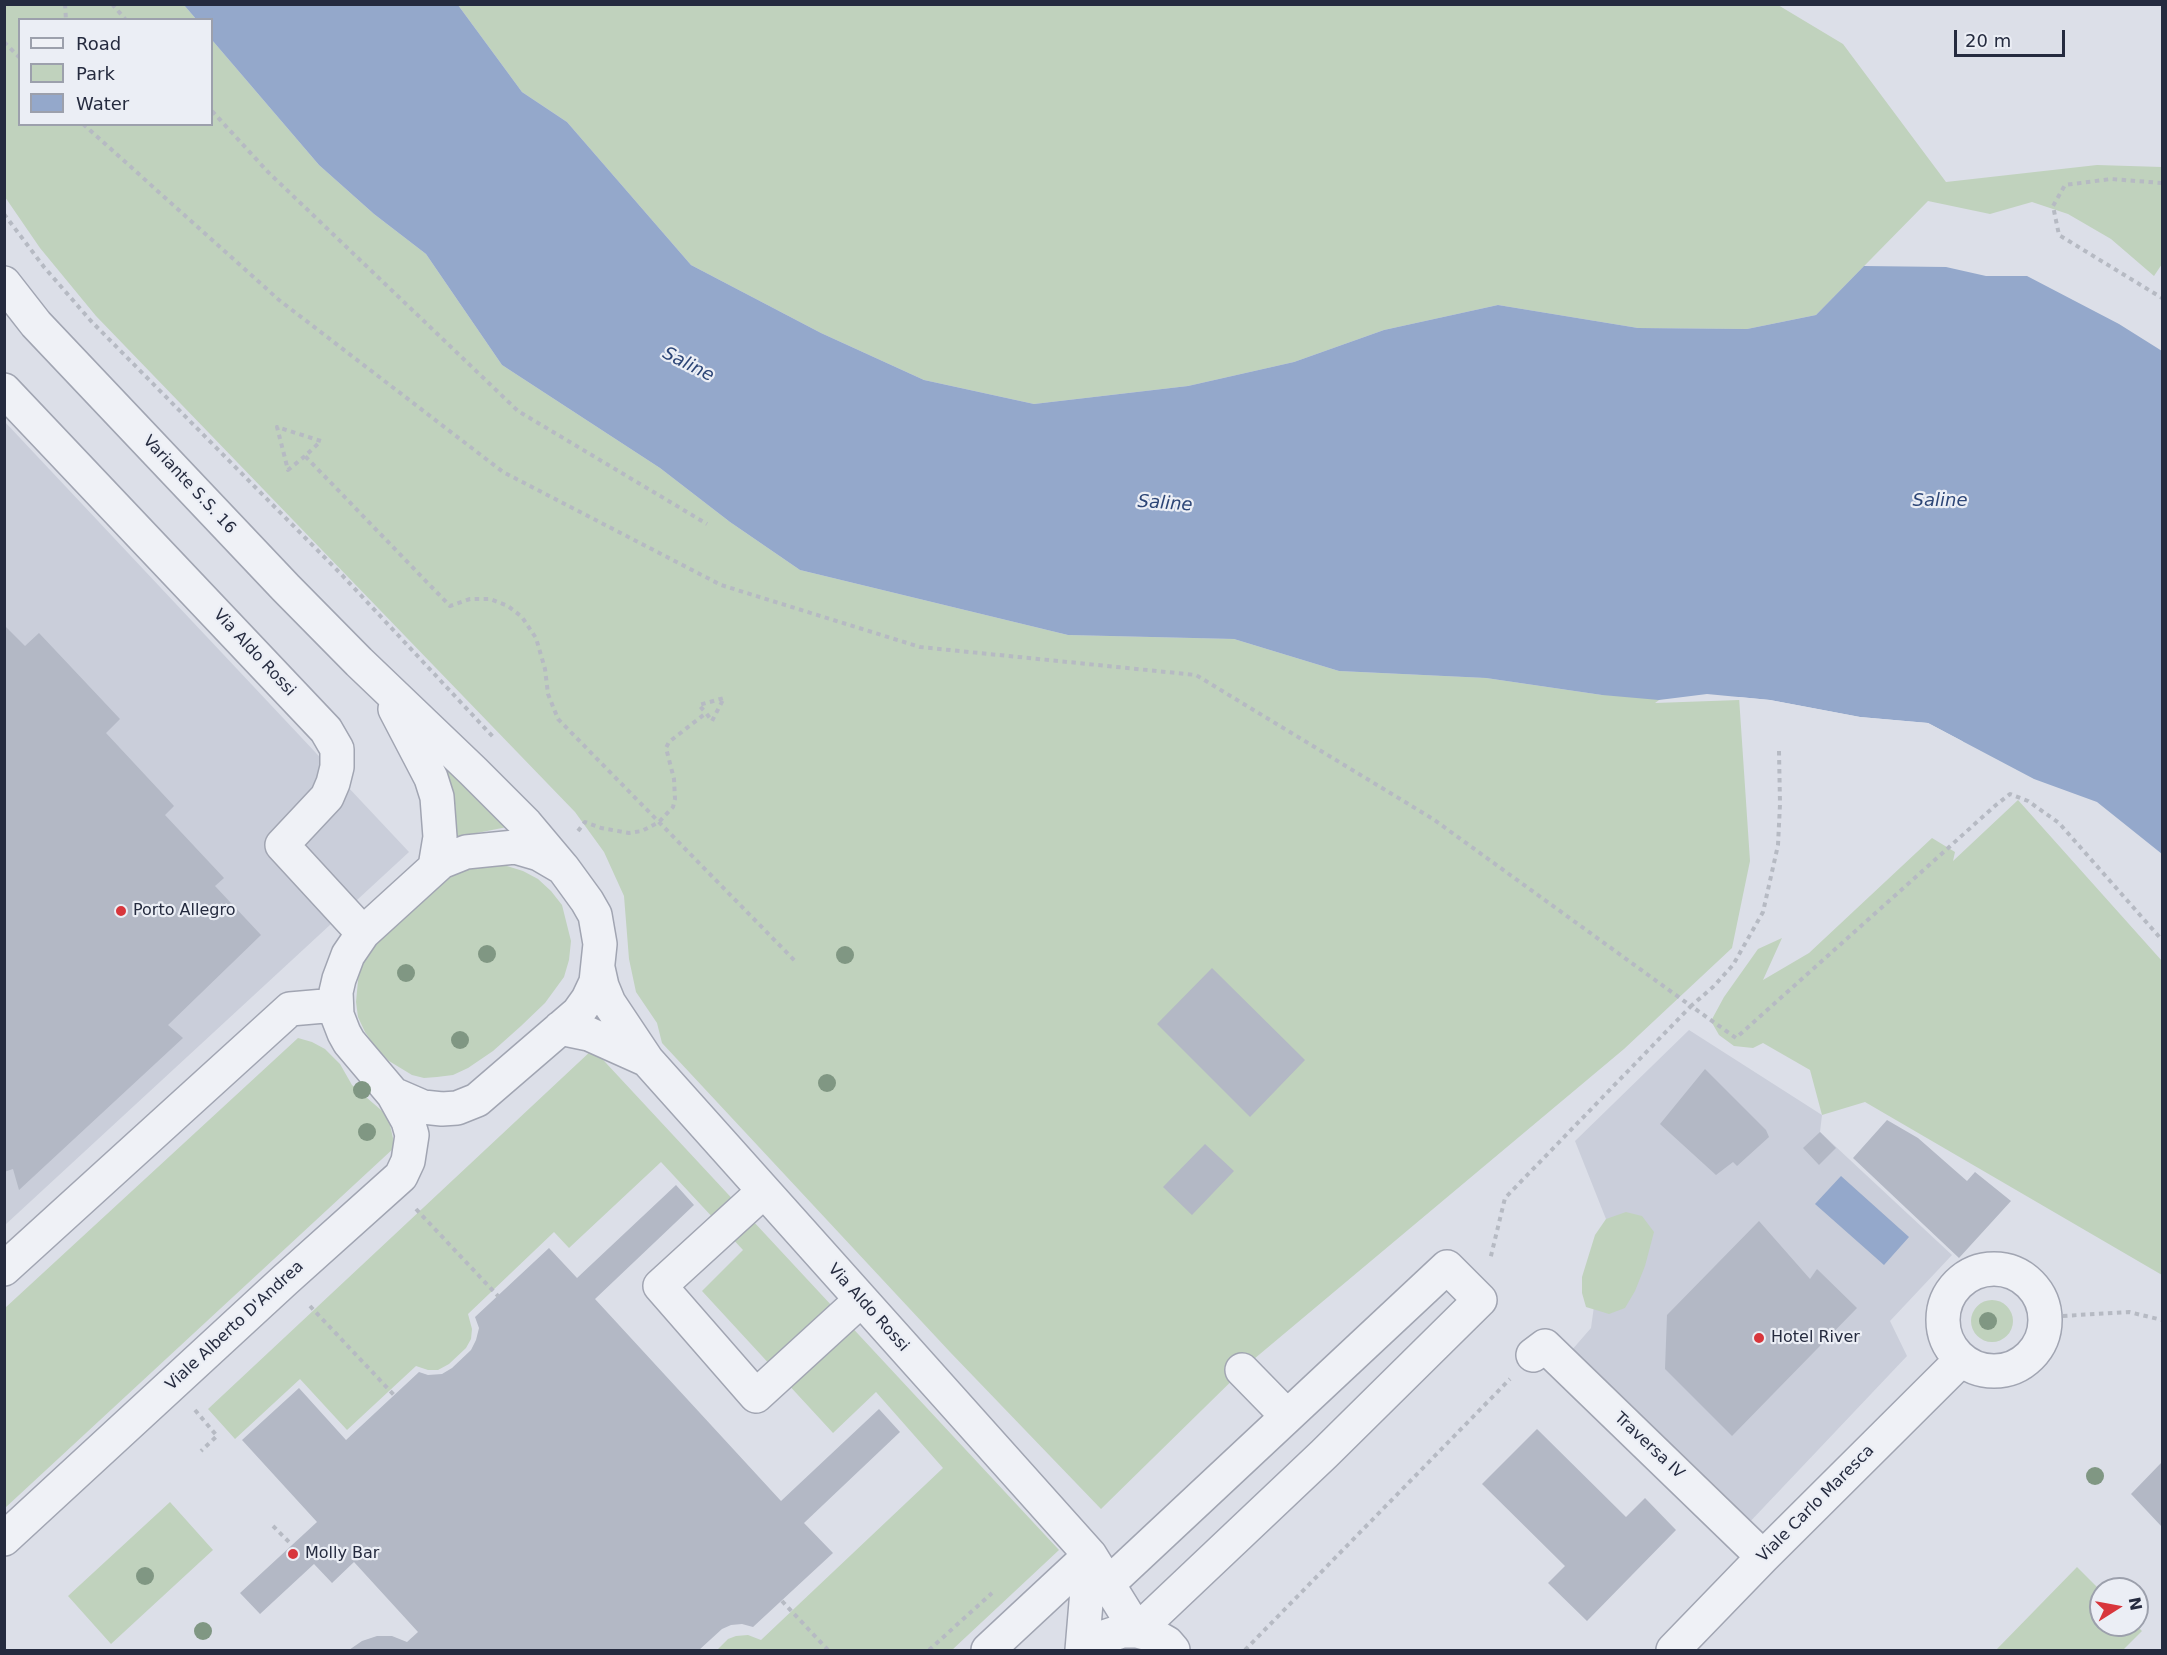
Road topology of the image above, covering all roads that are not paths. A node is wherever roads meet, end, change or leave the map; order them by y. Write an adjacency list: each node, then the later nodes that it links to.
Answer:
1 (4, 283): 3 (street, Variante S.S. 16)
2 (4, 390): 6 (street, Via Aldo Rossi)
3 (379, 682): 4 (street, Variante S.S. 16); 5 (street, Variante S.S. 16)
4 (435, 867): 5 (street); 6 (street)
5 (563, 868): 7 (street, Variante S.S. 16)
6 (363, 933): 8 (street)
7 (598, 968): 9 (street); 10 (street, Via Aldo Rossi)
8 (336, 1005): 11 (street, Viale Alberto D'Andrea); 13 (street)
9 (560, 1028): 10 (street, Via Aldo Rossi); 11 (street)
10 (647, 1060): 12 (street, Via Aldo Rossi)
11 (393, 1094): 19 (street, Viale Alberto D'Andrea)
12 (764, 1191): 14 (street, Via Aldo Rossi); 14 (street)
13 (4, 1269)
14 (861, 1300): 20 (street, Via Aldo Rossi)
15 (1533, 1355): 21 (street, Traversa IV)
16 (1961, 1360): 16 (street); 21 (street, Viale Carlo Maresca)
17 (1242, 1371): 18 (street)
18 (1287, 1416): 22 (street); 23 (street)
19 (4, 1539)
20 (1090, 1555): 22 (street, Via Aldo Rossi); 24 (street); 25 (street)
21 (1763, 1557): 28 (street, Viale Carlo Maresca)
22 (1108, 1584): 23 (street, Via Aldo Rossi)
23 (1137, 1631): 26 (street); 27 (street)
24 (988, 1650)
25 (1082, 1650)
26 (1090, 1650)
27 (1173, 1650)
28 (1673, 1650)

